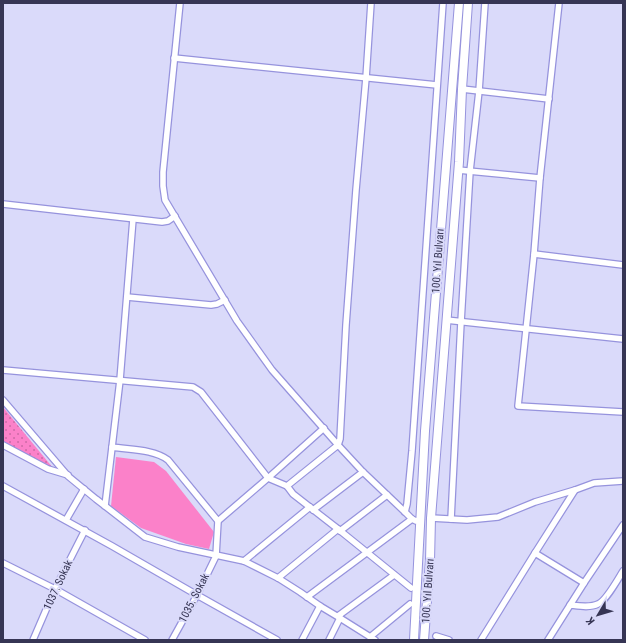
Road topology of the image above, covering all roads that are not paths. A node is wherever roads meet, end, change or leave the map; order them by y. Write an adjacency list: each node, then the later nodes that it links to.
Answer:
1 (180, 3): 8 (street)
2 (371, 3): 9 (street)
3 (444, 3): 10 (street)
4 (459, 3): 50 (main road, 100. Yıl Bulvarı)
5 (468, 3): 11 (main road, 100. Yıl Bulvarı)
6 (485, 3): 12 (street)
7 (558, 3): 13 (street)
8 (174, 58): 9 (street); 18 (street)
9 (366, 78): 10 (street); 34 (street)
10 (437, 85): 47 (street)
11 (462, 89): 12 (street); 14 (main road, 100. Yıl Bulvarı)
12 (479, 91): 13 (street); 15 (street)
13 (549, 99): 16 (street)
14 (458, 170): 15 (street); 24 (main road, 100. Yıl Bulvarı)
15 (470, 171): 16 (street); 25 (street)
16 (540, 178): 20 (street)
17 (3, 204): 19 (street)
18 (175, 216): 19 (street); 23 (street)
19 (133, 218): 22 (street)
20 (534, 254): 21 (street); 26 (street)
21 (623, 265)
22 (127, 297): 23 (street); 29 (street)
23 (225, 300): 32 (street)
24 (446, 320): 25 (street); 48 (main road, 100. Yıl Bulvarı)
25 (461, 322): 26 (street); 51 (street)
26 (526, 329): 27 (street); 31 (street)
27 (623, 339)
28 (3, 370): 29 (street)
29 (120, 380): 35 (street); 38 (street)
30 (3, 400): 37 (street)
31 (623, 412)
32 (324, 428): 34 (street); 38 (street)
33 (3, 445): 37 (street)
34 (338, 445): 36 (street); 41 (street)
35 (112, 447): 45 (street); 53 (street)
36 (363, 472): 44 (street); 46 (street)
37 (68, 476): 42 (street)
38 (268, 478): 41 (street); 53 (street)
39 (623, 481): 43 (street)
40 (3, 486): 52 (street)
41 (287, 486): 46 (street)
42 (84, 489): 45 (street); 52 (street)
43 (575, 490): 51 (street); 59 (street)
44 (387, 495): 47 (street); 56 (street)
45 (105, 506): 60 (street)
46 (311, 508): 56 (street); 61 (street)
47 (405, 512): 49 (street)
48 (431, 518): 50 (main road); 51 (street); 84 (main road, 100. Yıl Bulvarı)
49 (412, 519): 50 (street); 58 (street)
50 (421, 519): 83 (main road, 100. Yıl Bulvarı)
51 (451, 519)
52 (66, 520): 55 (street)
53 (218, 521): 60 (street)
54 (623, 524): 57 (street)
55 (84, 530): 68 (street, 1037. Sokak); 69 (street)
56 (339, 530): 58 (street); 65 (street)
57 (621, 533): 66 (street)
58 (367, 552): 64 (street); 70 (street)
59 (535, 552): 66 (street); 86 (street)
60 (216, 556): 61 (street); 69 (street, 1035. Sokak)
61 (244, 561): 65 (street)
62 (3, 564): 68 (street)
63 (623, 571): 72 (street)
64 (394, 575): 67 (street); 74 (street)
65 (278, 578): 70 (street)
66 (584, 582): 72 (street)
67 (411, 588)
68 (55, 589): 77 (street, 1037. Sokak); 78 (street)
69 (197, 595): 79 (street, 1035. Sokak); 80 (street)
70 (307, 597): 73 (street)
71 (410, 604): 76 (street)
72 (570, 605): 87 (street)
73 (320, 606): 74 (street); 81 (street)
74 (339, 617): 76 (street); 82 (street)
75 (436, 636): 85 (street)
76 (373, 639)
77 (33, 640)
78 (145, 640)
79 (172, 640)
80 (277, 640)
81 (302, 640)
82 (328, 640)
83 (414, 640)
84 (424, 640)
85 (449, 640)
86 (481, 640)
87 (548, 640)

